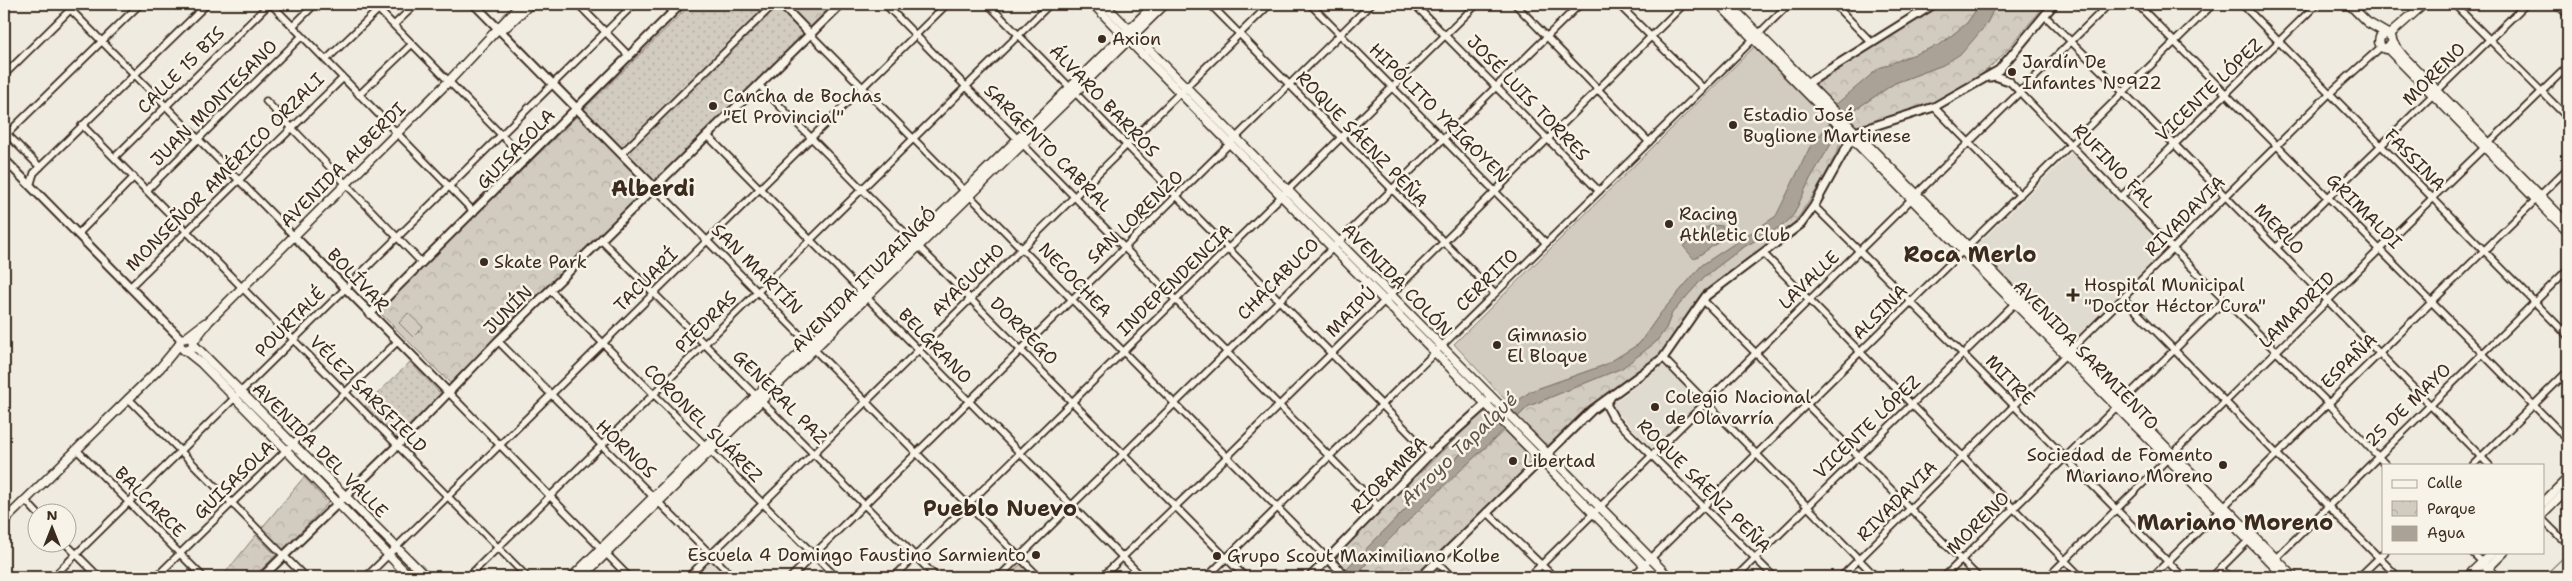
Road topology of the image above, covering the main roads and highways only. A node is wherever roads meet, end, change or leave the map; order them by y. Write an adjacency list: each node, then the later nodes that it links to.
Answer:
1 (521, 4): 12 (main road, AVENIDA ALBERDI)
2 (530, 4): 12 (main road, AVENIDA ALBERDI)
3 (1094, 4): 13 (main road, AVENIDA COLÓN)
4 (1104, 4): 13 (main road, AVENIDA COLÓN)
5 (1155, 4): 13 (main road, AVENIDA ITUZAINGÓ)
6 (1165, 4): 13 (main road, AVENIDA ITUZAINGÓ)
7 (1719, 4): 14 (main road, AVENIDA SARMIENTO)
8 (1729, 4): 14 (main road, AVENIDA SARMIENTO)
9 (2343, 4): 15 (main road)
10 (2350, 4): 15 (main road)
11 (2424, 4): 15 (main road, RIVADAVIA)
12 (499, 30): 23 (main road, AVENIDA ALBERDI)
13 (1129, 34): 16 (main road, AVENIDA COLÓN); 22 (main road, AVENIDA ITUZAINGÓ)
14 (1756, 36): 29 (main road, AVENIDA SARMIENTO)
15 (2387, 41): 18 (main road)
16 (1183, 90): 17 (main road, AVENIDA COLÓN); 17 (main road, AVENIDA COLÓN)
17 (1286, 192): 21 (main road, AVENIDA COLÓN)
18 (2538, 198): 19 (main road); 20 (main road)
19 (2568, 224)
20 (2568, 232)
21 (1335, 244): 24 (main road, AVENIDA COLÓN); 24 (main road, AVENIDA COLÓN)
22 (864, 295): 25 (main road, AVENIDA ITUZAINGÓ); 25 (main road, AVENIDA ITUZAINGÓ)
23 (186, 344): 32 (main road, AVENIDA ALBERDI); 38 (main road, AVENIDA DEL VALLE); 39 (main road, AVENIDA DEL VALLE)
24 (1492, 404): 30 (main road, AVENIDA COLÓN)
25 (708, 447): 33 (main road, AVENIDA ITUZAINGÓ)
26 (2568, 478): 28 (main road)
27 (2568, 489): 31 (main road)
28 (2544, 502)
29 (2222, 509): 36 (main road, AVENIDA SARMIENTO); 36 (main road, AVENIDA SARMIENTO)
30 (1597, 510): 42 (main road, AVENIDA COLÓN); 43 (main road, AVENIDA COLÓN)
31 (2544, 513)
32 (4, 521)
33 (603, 552): 40 (main road, AVENIDA ITUZAINGÓ); 41 (main road, AVENIDA ITUZAINGÓ)
34 (2492, 554): 37 (main road)
35 (2501, 554): 37 (main road)
36 (2273, 561): 44 (main road, AVENIDA SARMIENTO); 45 (main road, AVENIDA SARMIENTO)
37 (2485, 566): 46 (main road); 47 (main road)
38 (410, 577)
39 (426, 577)
40 (572, 577)
41 (582, 577)
42 (1656, 577)
43 (1669, 577)
44 (2285, 577)
45 (2294, 577)
46 (2467, 577)
47 (2479, 577)

